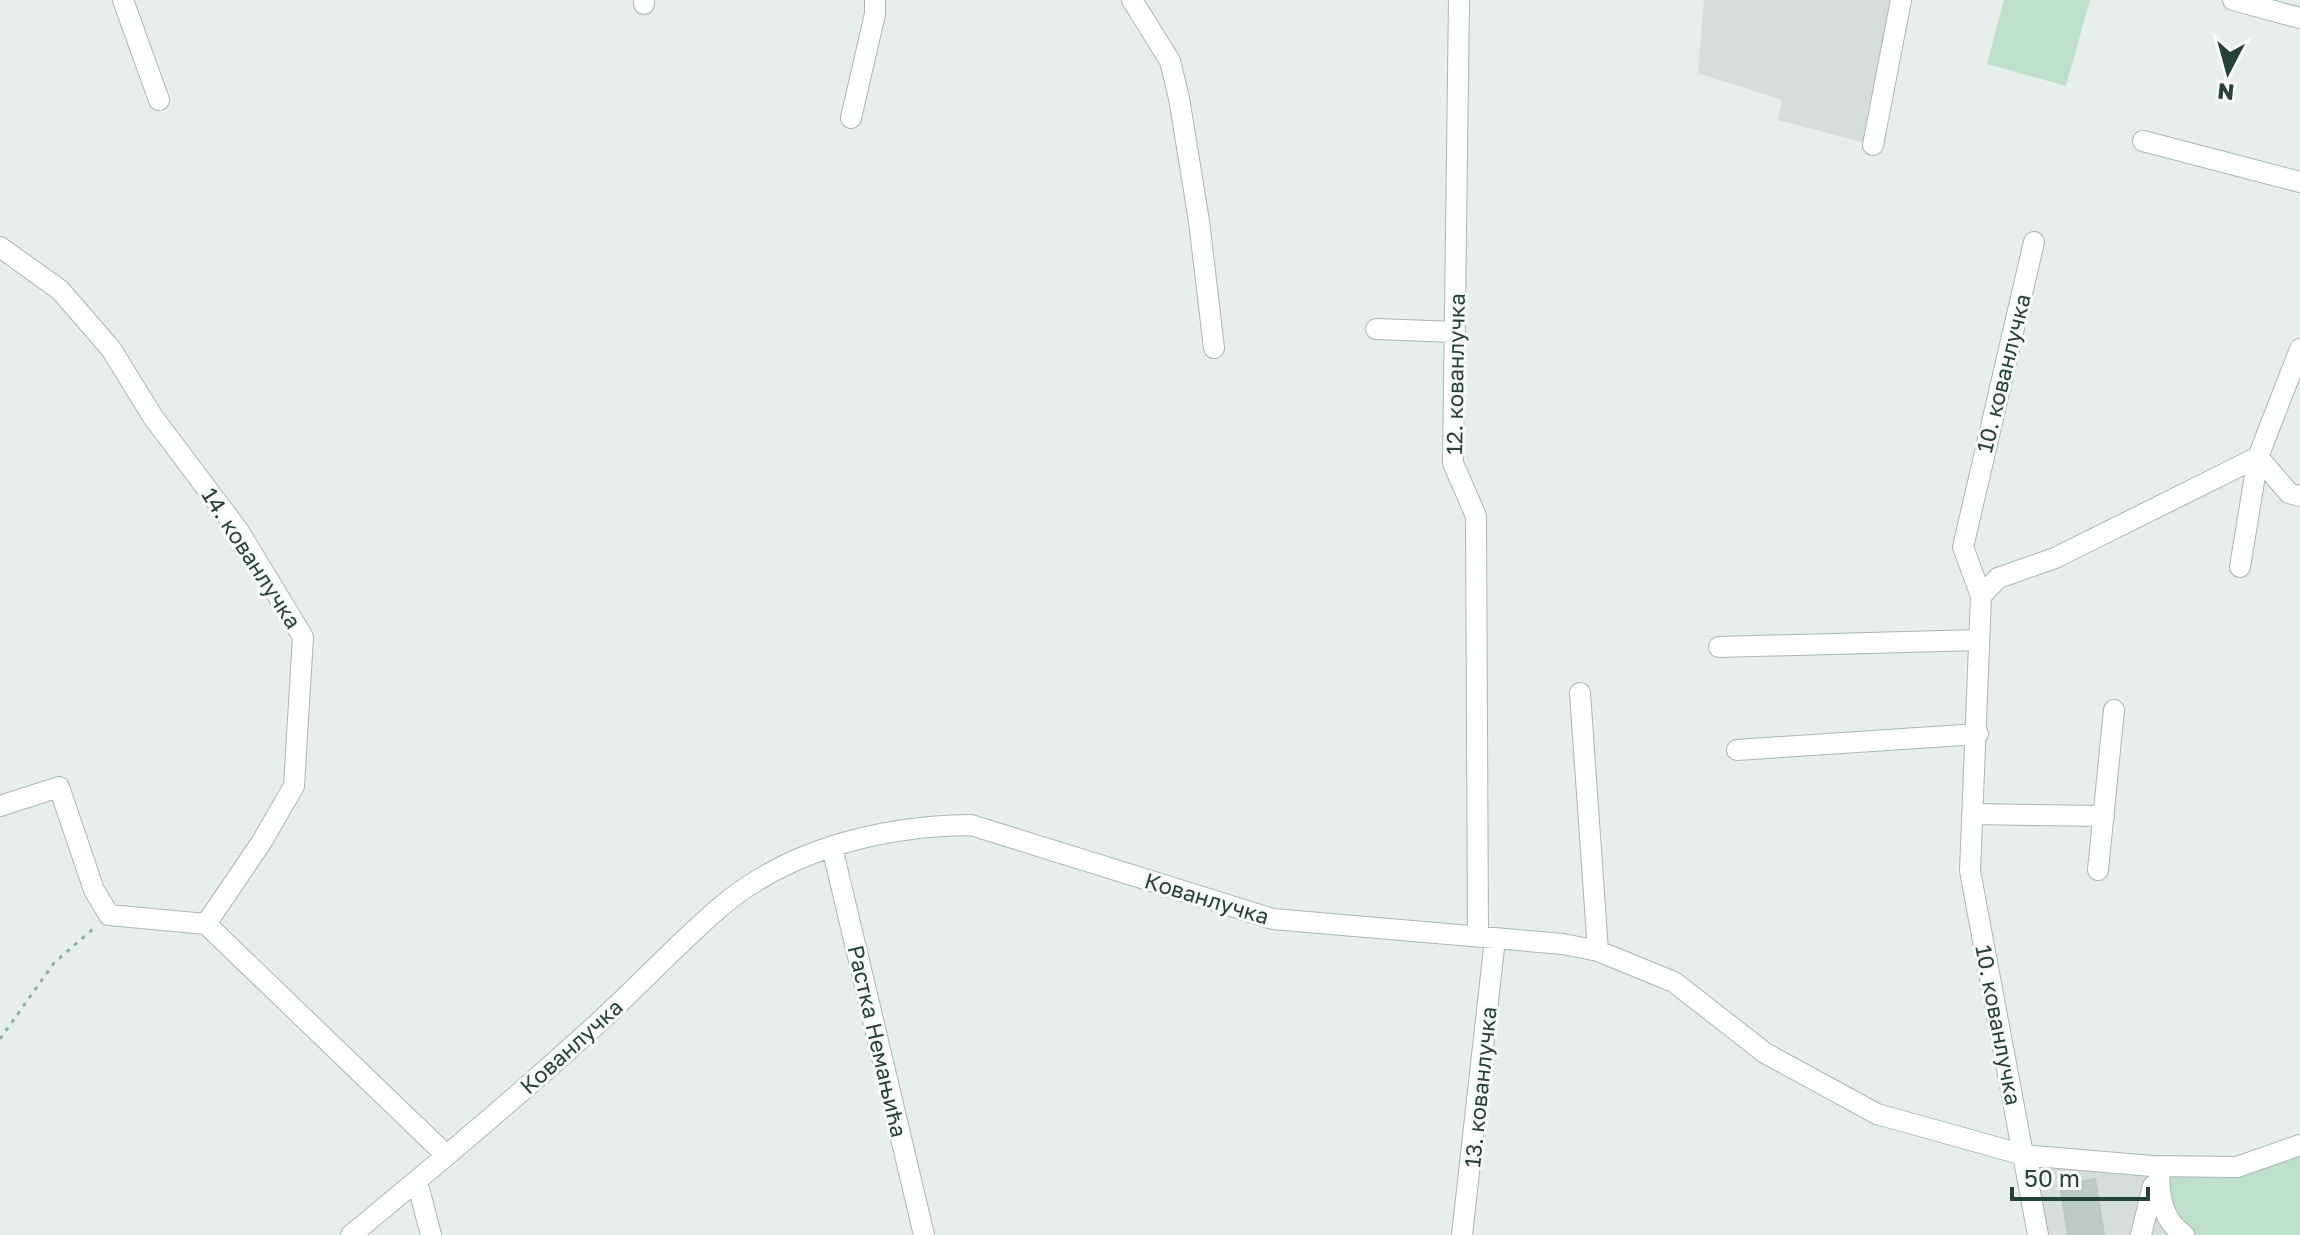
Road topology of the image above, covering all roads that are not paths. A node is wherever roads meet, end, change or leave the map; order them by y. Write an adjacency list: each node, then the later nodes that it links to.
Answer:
1 (123, 0): 8 (street)
2 (875, 0): 9 (street)
3 (1132, 0): 17 (street)
4 (1459, 0): 16 (street, 12. кованлучка)
5 (1901, 0): 11 (street)
6 (2233, 0): 7 (street)
7 (2300, 18)
8 (159, 100)
9 (851, 118)
10 (2143, 141): 12 (street)
11 (1873, 145)
12 (2300, 182)
13 (2034, 242): 23 (street, 10. кованлучка)
14 (0, 247): 35 (street, 14. кованлучка)
15 (1376, 329): 16 (street)
16 (1455, 332): 36 (street, 12. кованлучка)
17 (1214, 348)
18 (2300, 349): 19 (street)
19 (2294, 390): 20 (street)
20 (2258, 457): 21 (street); 22 (street); 23 (street)
21 (2300, 496)
22 (2240, 567)
23 (1981, 596): 24 (street, 10. кованлучка)
24 (1978, 640): 25 (street); 28 (street, 10. кованлучка)
25 (1719, 647)
26 (1580, 693): 37 (street)
27 (2114, 710): 32 (street)
28 (1978, 734): 29 (street); 31 (street, 10. кованлучка)
29 (1737, 750)
30 (0, 806): 35 (street)
31 (1972, 814): 32 (street); 40 (street, 10. кованлучка)
32 (2104, 816): 34 (street)
33 (832, 847): 36 (street, Кованлучка); 39 (street, Кованлучка); 46 (street, Растка Немањића)
34 (2098, 870)
35 (206, 924): 39 (street)
36 (1487, 938): 37 (street, Кованлучка); 47 (street, 13. кованлучка)
37 (1598, 951): 40 (street, Кованлучка)
38 (2300, 1145): 41 (street, Кованлучка)
39 (446, 1155): 42 (street, Кованлучка)
40 (2024, 1155): 41 (street, Кованлучка); 48 (street, 10. кованлучка)
41 (2156, 1166): 43 (street)
42 (417, 1181): 44 (street, Кованлучка); 45 (street)
43 (2156, 1205): 49 (street); 50 (street); 51 (street)
44 (351, 1235)
45 (431, 1235)
46 (924, 1235)
47 (1462, 1235)
48 (2038, 1235)
49 (2141, 1235)
50 (2159, 1235)
51 (2184, 1235)

